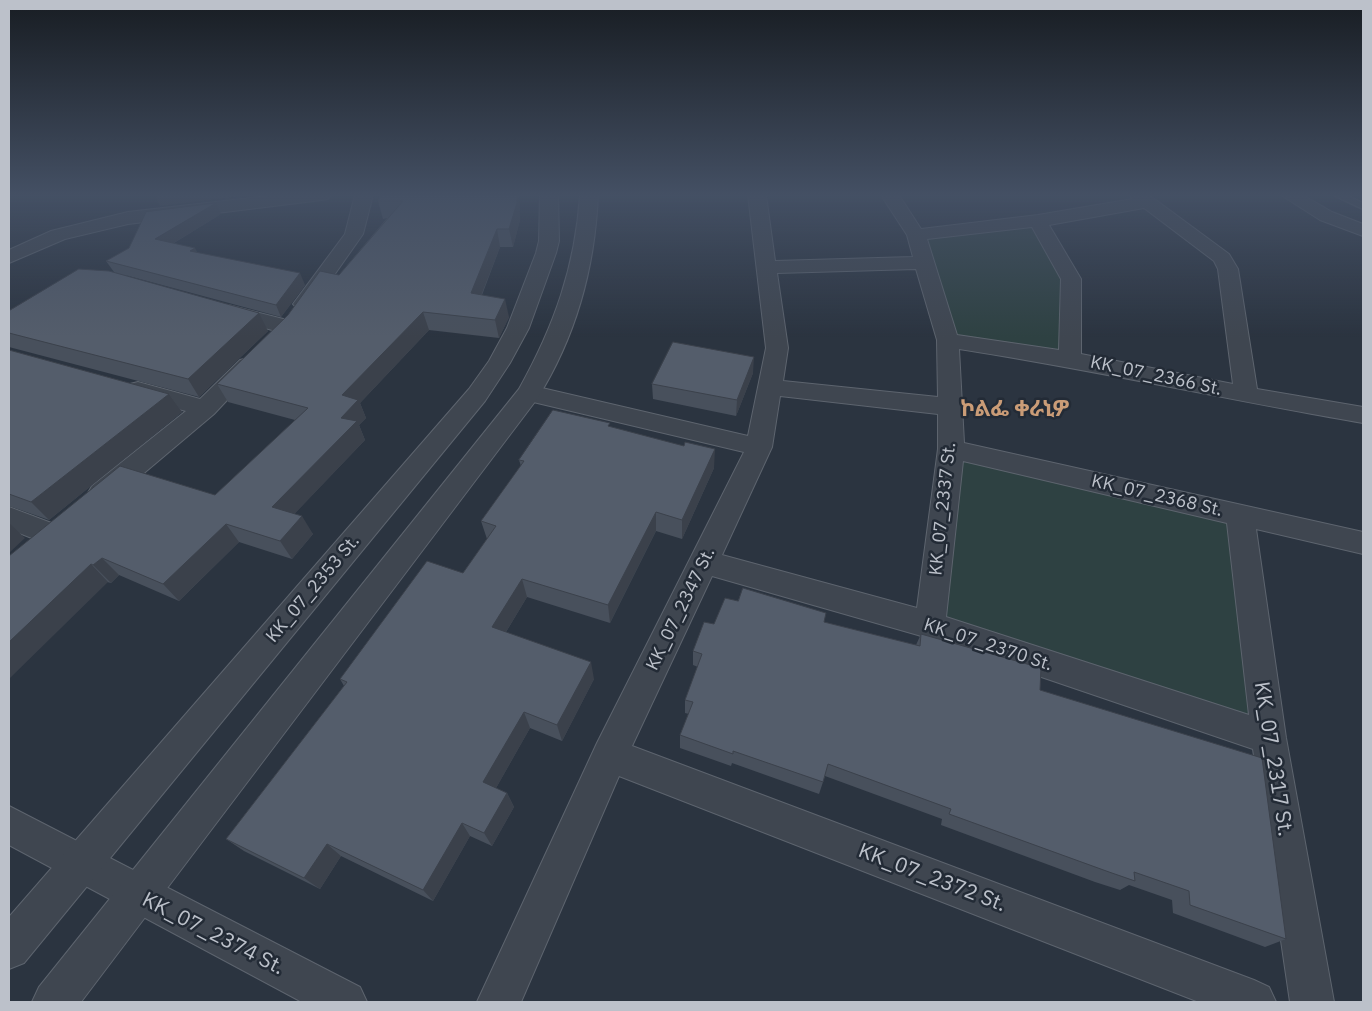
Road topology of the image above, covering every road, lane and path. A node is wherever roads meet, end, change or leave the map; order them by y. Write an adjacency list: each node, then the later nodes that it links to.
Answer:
1 (43, 242): 9 (street)
2 (348, 242): 13 (street)
3 (549, 242): 35 (street, KK_07_2353 St.)
4 (586, 242): 18 (street)
5 (764, 242): 11 (street, KK_07_2347 St.)
6 (918, 242): 10 (street, KK_07_2337 St.)
7 (1050, 242): 15 (street)
8 (1205, 242): 19 (street)
9 (9, 258)
10 (925, 263): 11 (street); 14 (street, KK_07_2337 St.)
11 (768, 267): 17 (street, KK_07_2347 St.)
12 (204, 304): 13 (street)
13 (287, 327): 21 (street)
14 (948, 340): 15 (street, KK_07_2366 St.); 20 (street, KK_07_2337 St.)
15 (1070, 358): 19 (street, KK_07_2366 St.)
16 (121, 385): 21 (street)
17 (770, 388): 20 (street); 23 (street, KK_07_2347 St.)
18 (529, 393): 23 (street); 36 (street)
19 (1246, 395): 22 (street, KK_07_2366 St.)
20 (950, 407): 24 (street, KK_07_2337 St.)
21 (205, 408): 27 (street)
22 (1363, 415)
23 (759, 447): 30 (street, KK_07_2347 St.)
24 (951, 450): 25 (street, KK_07_2368 St.); 31 (street, KK_07_2337 St.)
25 (1240, 515): 28 (street, KK_07_2368 St.); 32 (street, KK_07_2317 St.)
26 (9, 518): 27 (street)
27 (68, 522): 29 (street)
28 (1363, 543)
29 (30, 553)
30 (704, 562): 31 (street, KK_07_2370 St.); 33 (street, KK_07_2347 St.)
31 (930, 625): 32 (street, KK_07_2370 St.)
32 (1269, 738): 42 (street, KK_07_2317 St.)
33 (610, 755): 40 (street, KK_07_2347 St.); 41 (street, KK_07_2372 St.)
34 (9, 825): 35 (street, KK_07_2374 St.)
35 (83, 863): 36 (street, KK_07_2374 St.); 37 (street, KK_07_2353 St.)
36 (140, 896): 38 (street); 39 (street, KK_07_2374 St.)
37 (9, 948)
38 (54, 1002)
39 (345, 1002)
40 (499, 1002)
41 (1254, 1002)
42 (1312, 1002)

